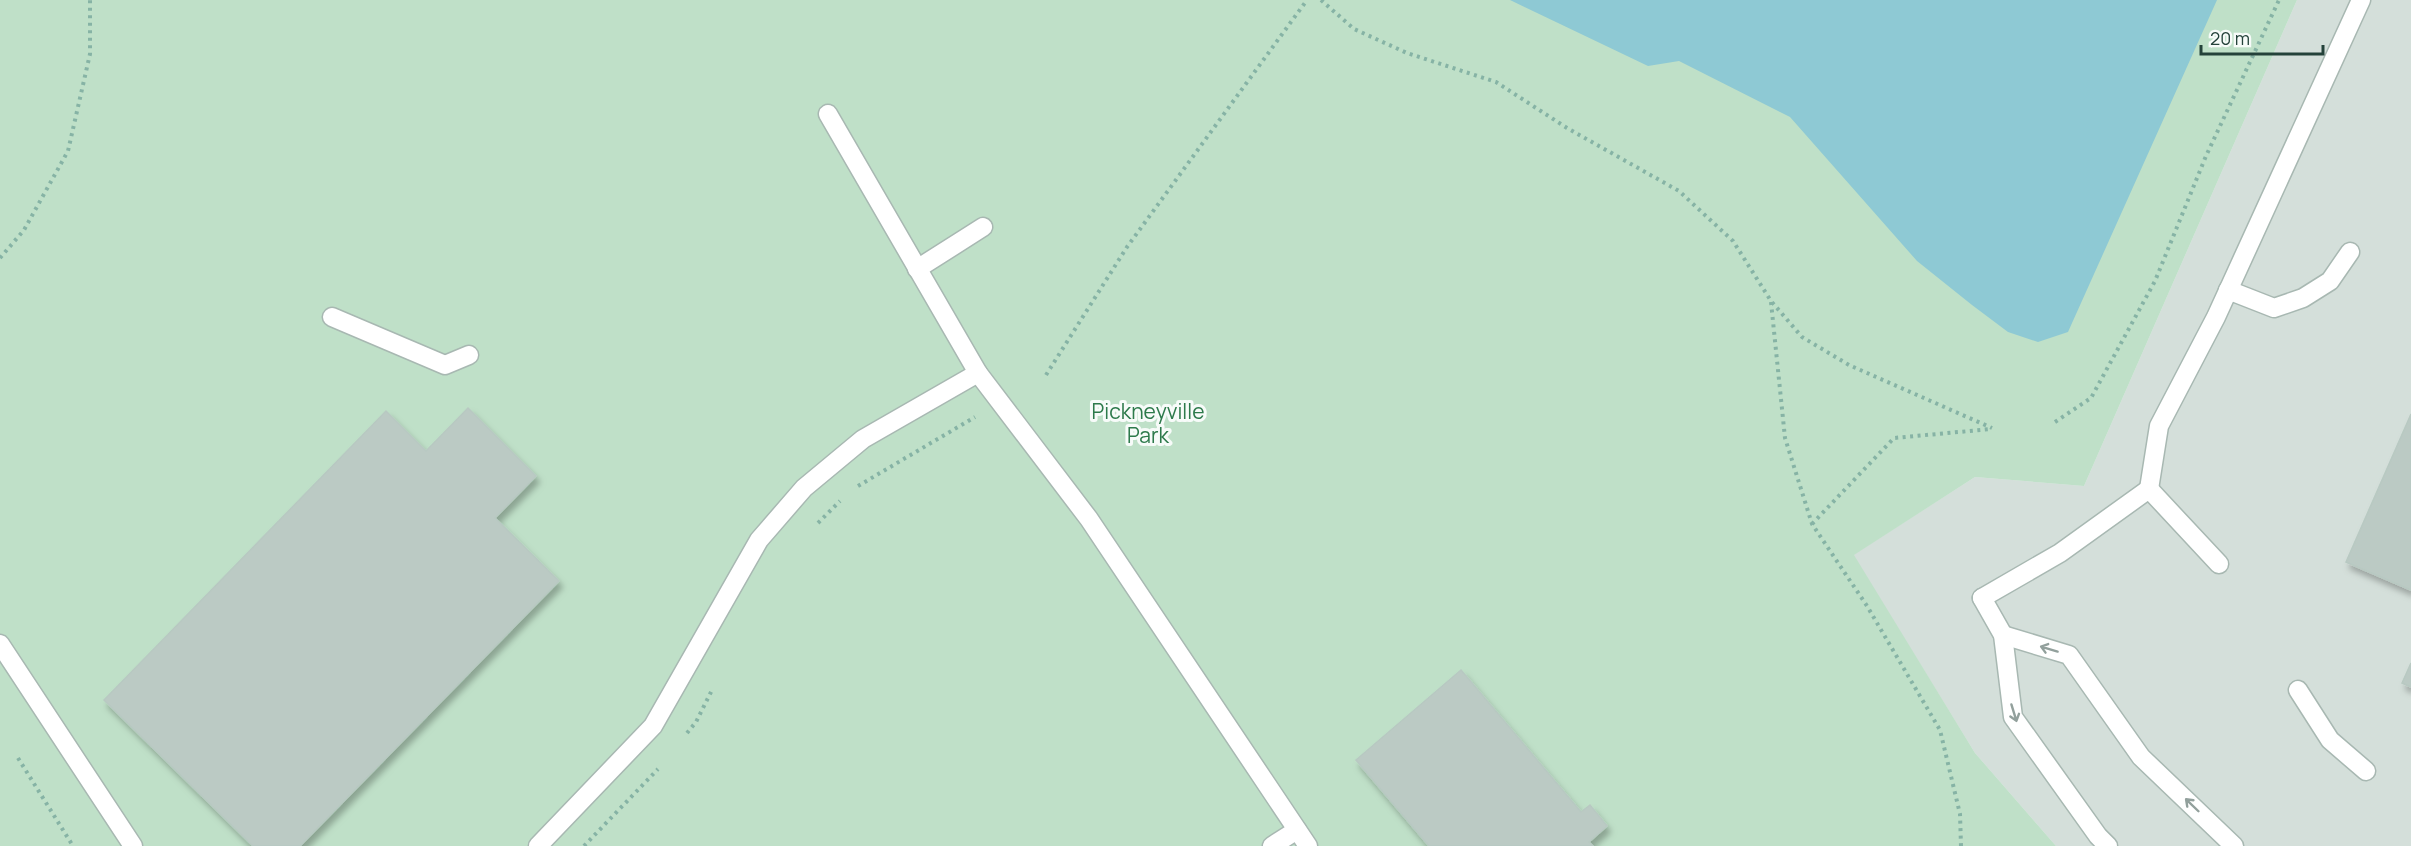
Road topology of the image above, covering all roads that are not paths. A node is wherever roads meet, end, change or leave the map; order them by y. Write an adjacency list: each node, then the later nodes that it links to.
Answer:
1 (2361, 0): 6 (street)
2 (828, 114): 5 (street)
3 (983, 227): 5 (street)
4 (2350, 252): 6 (street)
5 (917, 269): 9 (street)
6 (2228, 290): 10 (street)
7 (332, 317): 8 (street)
8 (469, 355)
9 (978, 373): 16 (street); 18 (street)
10 (2150, 489): 11 (street); 12 (street)
11 (2219, 564)
12 (2003, 635): 21 (street, one-way to 21); 22 (street, one-way to 12)
13 (0, 644): 17 (street)
14 (2298, 690): 15 (street)
15 (2366, 771)
16 (1297, 830): 19 (street); 20 (street)
17 (133, 846)
18 (538, 846)
19 (1272, 846)
20 (1308, 846)
21 (2108, 846)
22 (2234, 846)

